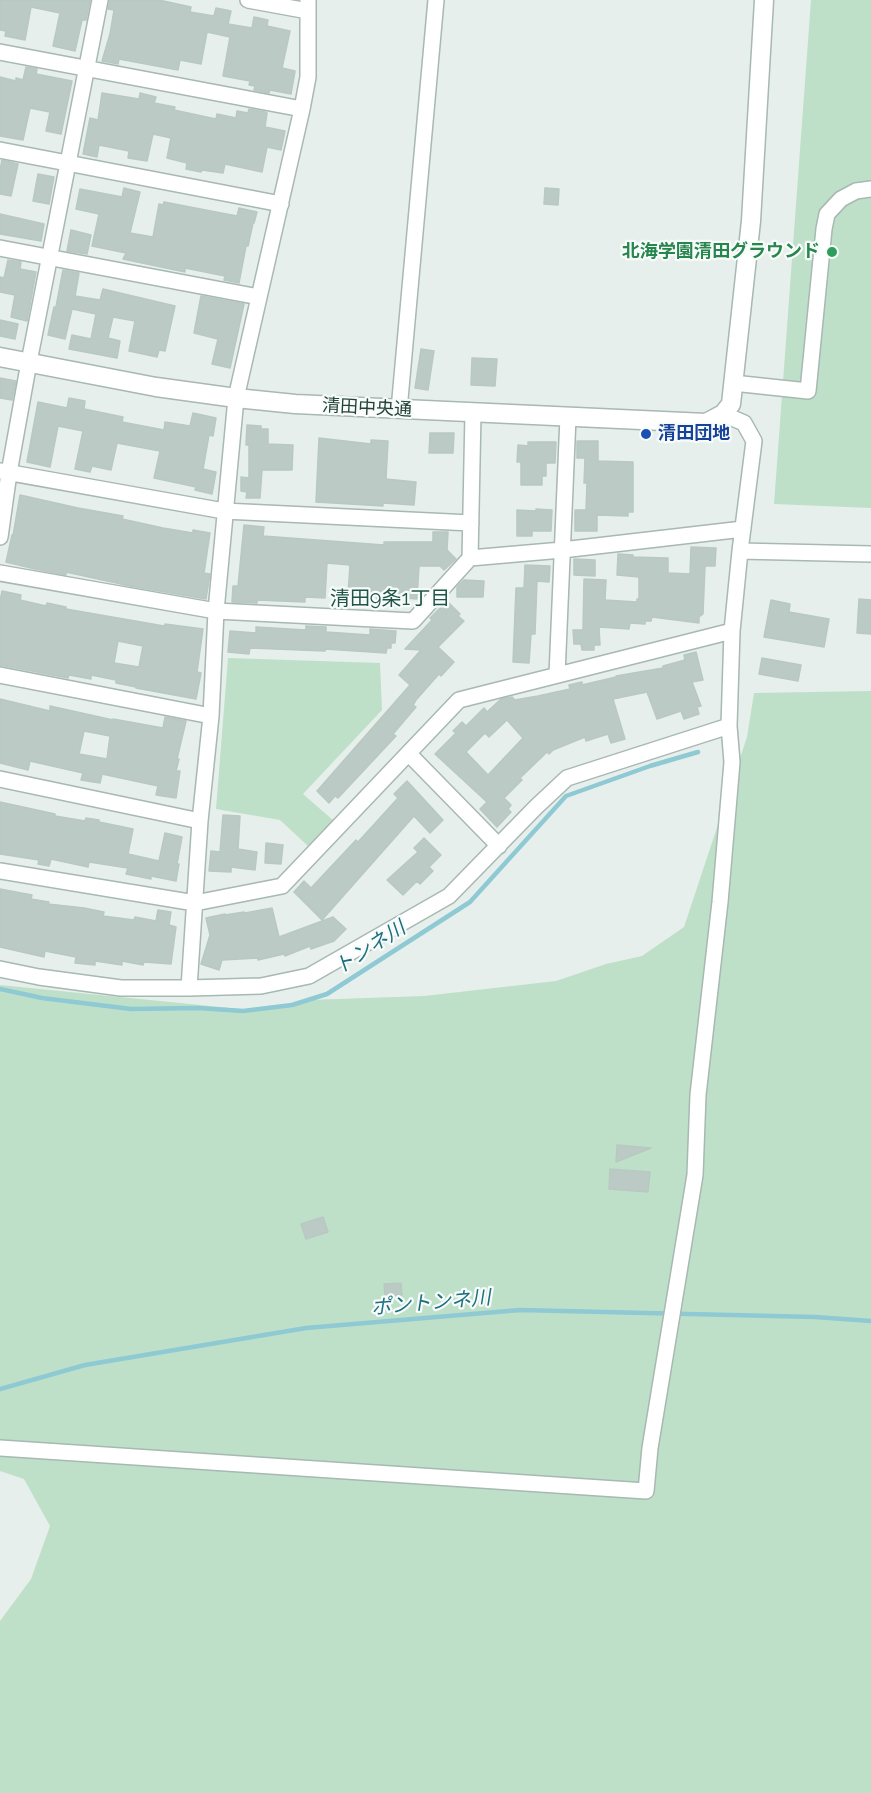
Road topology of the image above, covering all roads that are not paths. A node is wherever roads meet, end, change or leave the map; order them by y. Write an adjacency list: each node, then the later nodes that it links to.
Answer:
1 (100, 0): 7 (street)
2 (248, 0): 5 (street)
3 (436, 0): 21 (street)
4 (764, 0): 18 (street)
5 (308, 5): 8 (street)
6 (0, 52): 7 (street)
7 (86, 68): 8 (street); 10 (street)
8 (303, 109): 12 (street)
9 (0, 150): 10 (street)
10 (68, 163): 12 (street); 14 (street)
11 (871, 189): 18 (street)
12 (281, 204): 15 (street)
13 (0, 248): 14 (street)
14 (50, 257): 15 (street); 17 (street)
15 (259, 297): 19 (street)
16 (0, 357): 17 (street, 清田中央通)
17 (29, 362): 19 (street, 清田中央通); 24 (street)
18 (733, 383): 20 (street)
19 (236, 398): 21 (street, 清田中央通); 25 (street)
20 (727, 409): 23 (street, 清田中央通); 27 (street)
21 (399, 410): 22 (street, 清田中央通)
22 (473, 413): 23 (street, 清田中央通); 26 (street)
23 (568, 417): 29 (street)
24 (4, 472): 25 (street); 28 (street)
25 (224, 511): 26 (street); 34 (street)
26 (471, 523): 32 (street)
27 (743, 529): 29 (street); 30 (street)
28 (0, 537)
29 (562, 550): 32 (street); 37 (street)
30 (740, 551): 31 (street); 35 (street)
31 (871, 554)
32 (470, 558): 34 (street)
33 (0, 573): 34 (street)
34 (216, 611): 38 (street)
35 (732, 631): 37 (street); 39 (street)
36 (0, 675): 38 (street)
37 (557, 675): 40 (street)
38 (211, 716): 42 (street)
39 (729, 726): 43 (street); 48 (street)
40 (409, 754): 43 (street); 45 (street)
41 (0, 779): 42 (street)
42 (200, 820): 45 (street)
43 (499, 846): 47 (street)
44 (0, 871): 45 (street)
45 (195, 903): 47 (street)
46 (0, 969): 47 (street)
47 (189, 988)
48 (0, 1448)

